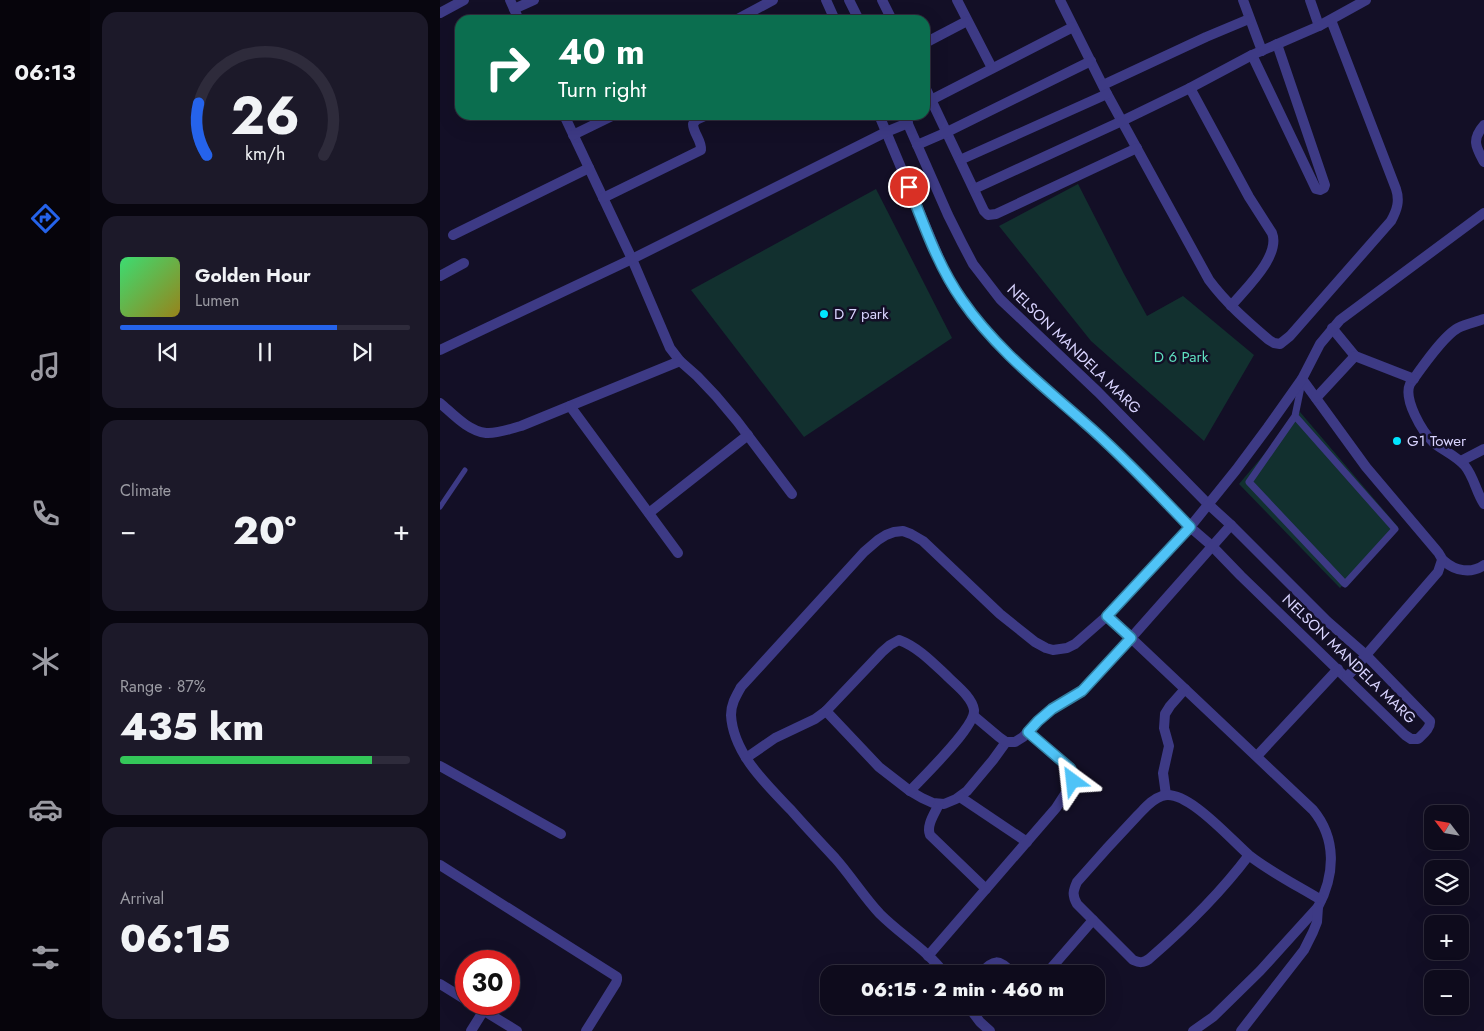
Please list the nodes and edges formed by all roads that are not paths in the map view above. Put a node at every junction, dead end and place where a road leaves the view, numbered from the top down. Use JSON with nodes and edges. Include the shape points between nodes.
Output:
{"nodes":[{"id":1,"x":464,"y":0,"type":"edge"},
{"id":2,"x":534,"y":0,"type":"edge"},
{"id":3,"x":773,"y":0,"type":"edge"},
{"id":4,"x":826,"y":0,"type":"edge"},
{"id":5,"x":849,"y":0,"type":"edge"},
{"id":6,"x":883,"y":0,"type":"edge"},
{"id":7,"x":957,"y":0,"type":"edge"},
{"id":8,"x":1060,"y":0,"type":"edge"},
{"id":9,"x":1243,"y":0,"type":"edge"},
{"id":10,"x":1310,"y":0,"type":"edge"},
{"id":11,"x":1366,"y":0,"type":"edge"},
{"id":12,"x":512,"y":5,"type":"edge"},
{"id":13,"x":440,"y":13,"type":"edge"},
{"id":14,"x":745,"y":15,"type":"edge"},
{"id":15,"x":833,"y":15,"type":"edge"},
{"id":16,"x":856,"y":15,"type":"edge"},
{"id":17,"x":890,"y":15,"type":"edge"},
{"id":18,"x":1249,"y":18,"type":"junction"},
{"id":19,"x":1330,"y":20,"type":"junction"},
{"id":20,"x":968,"y":21,"type":"junction"},
{"id":21,"x":1073,"y":26,"type":"junction"},
{"id":22,"x":1319,"y":26,"type":"junction"},
{"id":23,"x":930,"y":40,"type":"edge"},
{"id":24,"x":1277,"y":44,"type":"junction"},
{"id":25,"x":1257,"y":53,"type":"junction"},
{"id":26,"x":1091,"y":61,"type":"junction"},
{"id":27,"x":992,"y":68,"type":"junction"},
{"id":28,"x":1190,"y":88,"type":"junction"},
{"id":29,"x":1105,"y":89,"type":"junction"},
{"id":30,"x":931,"y":100,"type":"joint"},
{"id":31,"x":566,"y":120,"type":"edge"},
{"id":32,"x":604,"y":120,"type":"edge"},
{"id":33,"x":696,"y":120,"type":"edge"},
{"id":34,"x":880,"y":120,"type":"edge"},
{"id":35,"x":904,"y":120,"type":"edge"},
{"id":36,"x":906,"y":120,"type":"edge"},
{"id":37,"x":1122,"y":121,"type":"junction"},
{"id":38,"x":1484,"y":125,"type":"edge"},
{"id":39,"x":886,"y":132,"type":"junction"},
{"id":40,"x":947,"y":132,"type":"junction"},
{"id":41,"x":573,"y":135,"type":"junction"},
{"id":42,"x":917,"y":145,"type":"junction"},
{"id":43,"x":1137,"y":148,"type":"junction"},
{"id":44,"x":960,"y":160,"type":"junction"},
{"id":45,"x":1484,"y":162,"type":"edge"},
{"id":46,"x":589,"y":168,"type":"junction"},
{"id":47,"x":974,"y":189,"type":"junction"},
{"id":48,"x":603,"y":198,"type":"junction"},
{"id":49,"x":1484,"y":213,"type":"edge"},
{"id":50,"x":453,"y":235,"type":"dead end"},
{"id":51,"x":632,"y":259,"type":"junction"},
{"id":52,"x":464,"y":263,"type":"dead end"},
{"id":53,"x":440,"y":276,"type":"edge"},
{"id":54,"x":1231,"y":306,"type":"junction"},
{"id":55,"x":1484,"y":319,"type":"edge"},
{"id":56,"x":1332,"y":328,"type":"junction"},
{"id":57,"x":440,"y":350,"type":"edge"},
{"id":58,"x":1355,"y":356,"type":"junction"},
{"id":59,"x":680,"y":361,"type":"junction"},
{"id":60,"x":1302,"y":379,"type":"junction"},
{"id":61,"x":1414,"y":379,"type":"junction"},
{"id":62,"x":1316,"y":398,"type":"junction"},
{"id":63,"x":440,"y":403,"type":"edge"},
{"id":64,"x":570,"y":406,"type":"junction"},
{"id":65,"x":1296,"y":416,"type":"junction"},
{"id":66,"x":748,"y":435,"type":"junction"},
{"id":67,"x":1484,"y":449,"type":"edge"},
{"id":68,"x":1461,"y":461,"type":"junction"},
{"id":69,"x":465,"y":470,"type":"dead end"},
{"id":70,"x":792,"y":494,"type":"dead end"},
{"id":71,"x":1208,"y":504,"type":"junction"},
{"id":72,"x":1484,"y":504,"type":"edge"},
{"id":73,"x":440,"y":507,"type":"edge"},
{"id":74,"x":649,"y":513,"type":"junction"},
{"id":75,"x":1231,"y":525,"type":"junction"},
{"id":76,"x":1190,"y":527,"type":"junction"},
{"id":77,"x":1212,"y":546,"type":"junction"},
{"id":78,"x":678,"y":552,"type":"dead end"},
{"id":79,"x":1442,"y":560,"type":"junction"},
{"id":80,"x":1484,"y":565,"type":"edge"},
{"id":81,"x":1107,"y":616,"type":"junction"},
{"id":82,"x":1131,"y":638,"type":"junction"},
{"id":83,"x":1366,"y":655,"type":"junction"},
{"id":84,"x":1338,"y":669,"type":"junction"},
{"id":85,"x":1346,"y":677,"type":"junction"},
{"id":86,"x":1185,"y":689,"type":"junction"},
{"id":87,"x":826,"y":711,"type":"junction"},
{"id":88,"x":974,"y":716,"type":"junction"},
{"id":89,"x":1028,"y":732,"type":"junction"},
{"id":90,"x":1006,"y":742,"type":"junction"},
{"id":91,"x":1257,"y":756,"type":"junction"},
{"id":92,"x":746,"y":758,"type":"junction"},
{"id":93,"x":440,"y":766,"type":"edge"},
{"id":94,"x":910,"y":791,"type":"junction"},
{"id":95,"x":1166,"y":795,"type":"junction"},
{"id":96,"x":960,"y":797,"type":"junction"},
{"id":97,"x":939,"y":804,"type":"junction"},
{"id":98,"x":561,"y":834,"type":"dead end"},
{"id":99,"x":1027,"y":842,"type":"junction"},
{"id":100,"x":1249,"y":856,"type":"junction"},
{"id":101,"x":440,"y":865,"type":"edge"},
{"id":102,"x":986,"y":889,"type":"junction"},
{"id":103,"x":1319,"y":904,"type":"junction"},
{"id":104,"x":1093,"y":920,"type":"junction"},
{"id":105,"x":928,"y":956,"type":"junction"},
{"id":106,"x":936,"y":965,"type":"edge"},
{"id":107,"x":989,"y":965,"type":"edge"},
{"id":108,"x":1005,"y":965,"type":"edge"},
{"id":109,"x":1054,"y":965,"type":"edge"},
{"id":110,"x":440,"y":984,"type":"edge"},
{"id":111,"x":455,"y":993,"type":"edge"},
{"id":112,"x":481,"y":1015,"type":"edge"},
{"id":113,"x":492,"y":1015,"type":"edge"},
{"id":114,"x":975,"y":1015,"type":"edge"},
{"id":115,"x":471,"y":1031,"type":"edge"},
{"id":116,"x":517,"y":1031,"type":"edge"},
{"id":117,"x":586,"y":1031,"type":"edge"},
{"id":118,"x":990,"y":1031,"type":"edge"},
{"id":119,"x":1193,"y":1031,"type":"edge"},
{"id":120,"x":1240,"y":1031,"type":"edge"}],
"edges":[{"from":1,"to":13,"type":"street"},
{"from":2,"to":12,"type":"street"},
{"from":3,"to":14,"type":"street"},
{"from":4,"to":15,"type":"street"},
{"from":5,"to":16,"type":"street"},
{"from":6,"to":17,"type":"street"},
{"from":7,"to":20,"type":"street"},
{"from":8,"to":21,"type":"street"},
{"from":9,"to":18,"type":"street"},
{"from":10,"to":22,"type":"street"},
{"from":11,"to":19,"type":"street"},
{"from":18,"to":25,"type":"street"},
{"from":18,"to":29,"type":"street"},
{"from":19,"to":22,"type":"street"},
{"from":19,"to":54,"type":"street","via":[[1396,189],[1398,206],[1395,214],[1286,341],[1280,344],[1269,340]]},
{"from":20,"to":23,"type":"street"},
{"from":20,"to":27,"type":"street"},
{"from":21,"to":26,"type":"street"},
{"from":21,"to":27,"type":"street"},
{"from":22,"to":24,"type":"street"},
{"from":24,"to":25,"type":"street"},
{"from":24,"to":25,"type":"street","via":[[1325,185],[1320,190],[1316,189]]},
{"from":25,"to":28,"type":"street"},
{"from":26,"to":29,"type":"street"},
{"from":26,"to":40,"type":"street"},
{"from":27,"to":30,"type":"street"},
{"from":28,"to":37,"type":"street"},
{"from":28,"to":54,"type":"street","via":[[1274,238],[1265,265]]},
{"from":29,"to":37,"type":"street"},
{"from":29,"to":44,"type":"street"},
{"from":30,"to":40,"type":"street"},
{"from":31,"to":41,"type":"street"},
{"from":32,"to":41,"type":"street"},
{"from":33,"to":48,"type":"street","via":[[693,128],[702,150]]},
{"from":34,"to":39,"type":"street","name":"NELSON MANDELA MARG"},
{"from":35,"to":39,"type":"street"},
{"from":36,"to":42,"type":"street","name":"NELSON MANDELA MARG"},
{"from":37,"to":43,"type":"street"},
{"from":37,"to":47,"type":"street"},
{"from":38,"to":45,"type":"street","via":[[1475,139]]},
{"from":39,"to":51,"type":"street"},
{"from":39,"to":76,"type":"street","name":"NELSON MANDELA MARG","via":[[941,263],[973,315],[1005,351],[1135,470]]},
{"from":40,"to":42,"type":"street"},
{"from":40,"to":44,"type":"street"},
{"from":41,"to":46,"type":"street"},
{"from":42,"to":71,"type":"street","name":"NELSON MANDELA MARG","via":[[962,243],[990,288]]},
{"from":43,"to":47,"type":"street","via":[[992,216],[984,211]]},
{"from":43,"to":54,"type":"street","via":[[1209,280]]},
{"from":44,"to":47,"type":"street"},
{"from":46,"to":48,"type":"street"},
{"from":46,"to":50,"type":"street"},
{"from":48,"to":51,"type":"street"},
{"from":49,"to":56,"type":"street"},
{"from":51,"to":57,"type":"street"},
{"from":51,"to":59,"type":"street","via":[[664,338]]},
{"from":52,"to":53,"type":"street"},
{"from":55,"to":61,"type":"street","via":[[1454,331]]},
{"from":56,"to":58,"type":"street"},
{"from":56,"to":60,"type":"street"},
{"from":58,"to":61,"type":"street"},
{"from":58,"to":62,"type":"street"},
{"from":59,"to":64,"type":"street"},
{"from":59,"to":66,"type":"street","via":[[716,396]]},
{"from":60,"to":62,"type":"street"},
{"from":60,"to":65,"type":"street"},
{"from":60,"to":71,"type":"street","via":[[1242,463]]},
{"from":61,"to":68,"type":"street","via":[[1407,390],[1418,421],[1431,440]]},
{"from":62,"to":79,"type":"street","via":[[1366,467]]},
{"from":63,"to":64,"type":"street","via":[[466,424],[485,433],[521,426]]},
{"from":64,"to":74,"type":"street"},
{"from":65,"to":65,"type":"street","via":[[1249,482],[1345,584],[1394,529]]},
{"from":66,"to":70,"type":"street"},
{"from":66,"to":74,"type":"street"},
{"from":67,"to":68,"type":"street"},
{"from":68,"to":72,"type":"street"},
{"from":69,"to":73,"type":"lane"},
{"from":71,"to":75,"type":"street","name":"NELSON MANDELA MARG"},
{"from":71,"to":76,"type":"street"},
{"from":74,"to":78,"type":"street"},
{"from":75,"to":77,"type":"street"},
{"from":75,"to":83,"type":"street","name":"NELSON MANDELA MARG","via":[[1327,621]]},
{"from":76,"to":77,"type":"street","name":"NELSON MANDELA MARG"},
{"from":76,"to":81,"type":"street"},
{"from":77,"to":82,"type":"street"},
{"from":77,"to":84,"type":"street","name":"NELSON MANDELA MARG"},
{"from":79,"to":80,"type":"street","via":[[1465,571]]},
{"from":79,"to":83,"type":"street","via":[[1438,572]]},
{"from":81,"to":82,"type":"street"},
{"from":81,"to":92,"type":"street","via":[[1075,644],[1060,650],[1046,648],[1000,614],[923,541],[903,531],[886,535],[864,552],[741,687],[732,705],[731,716],[739,746]]},
{"from":82,"to":86,"type":"street"},
{"from":82,"to":89,"type":"street","via":[[1082,691],[1052,709]]},
{"from":83,"to":85,"type":"street"},
{"from":83,"to":85,"type":"street","name":"NELSON MANDELA MARG","via":[[1430,721],[1429,728],[1418,739],[1405,735]]},
{"from":84,"to":85,"type":"street","name":"NELSON MANDELA MARG"},
{"from":84,"to":91,"type":"street"},
{"from":86,"to":91,"type":"street"},
{"from":86,"to":95,"type":"street","via":[[1166,714],[1164,728],[1169,746],[1163,773]]},
{"from":87,"to":88,"type":"street","via":[[890,644],[898,640],[916,648],[951,680],[974,708]]},
{"from":87,"to":92,"type":"street","via":[[774,738]]},
{"from":87,"to":94,"type":"street","via":[[879,767]]},
{"from":88,"to":90,"type":"street"},
{"from":88,"to":94,"type":"street"},
{"from":89,"to":90,"type":"street","via":[[1015,742]]},
{"from":89,"to":99,"type":"street","via":[[1074,775],[1056,808]]},
{"from":90,"to":96,"type":"street"},
{"from":91,"to":103,"type":"street","via":[[1313,810],[1326,828],[1331,865]]},
{"from":92,"to":105,"type":"street","via":[[837,860],[880,914]]},
{"from":93,"to":98,"type":"street"},
{"from":94,"to":97,"type":"street"},
{"from":95,"to":100,"type":"street","via":[[1175,796],[1213,820]]},
{"from":95,"to":104,"type":"street","via":[[1153,801],[1123,830],[1077,882],[1073,897]]},
{"from":96,"to":97,"type":"street"},
{"from":96,"to":99,"type":"street"},
{"from":97,"to":102,"type":"street","via":[[929,826],[930,835]]},
{"from":99,"to":102,"type":"street"},
{"from":100,"to":103,"type":"street"},
{"from":100,"to":104,"type":"street","via":[[1201,913],[1144,962],[1133,960]]},
{"from":101,"to":117,"type":"street","via":[[616,977],[616,983]]},
{"from":102,"to":105,"type":"street"},
{"from":103,"to":119,"type":"street","via":[[1260,971],[1213,1017]]},
{"from":103,"to":120,"type":"street","via":[[1317,922],[1304,950]]},
{"from":104,"to":109,"type":"street"},
{"from":105,"to":106,"type":"street"},
{"from":107,"to":108,"type":"street","via":[[994,962]]},
{"from":110,"to":111,"type":"street"},
{"from":112,"to":115,"type":"street"},
{"from":113,"to":116,"type":"street"},
{"from":114,"to":118,"type":"street"}]}
